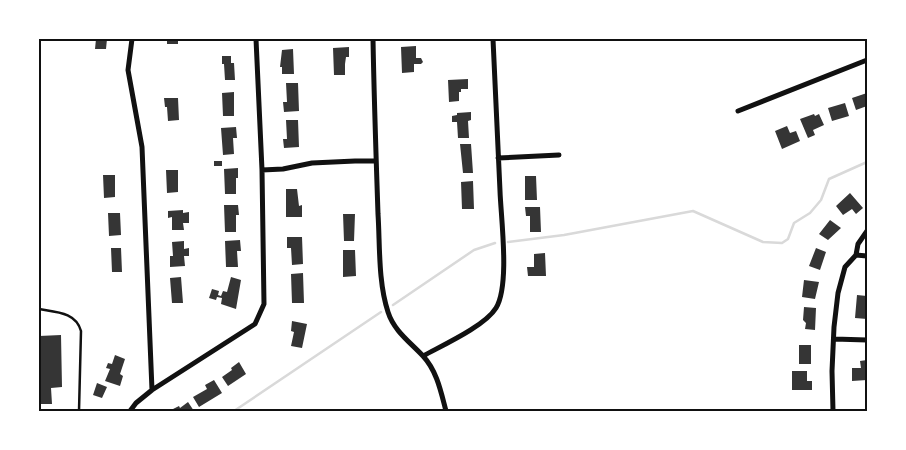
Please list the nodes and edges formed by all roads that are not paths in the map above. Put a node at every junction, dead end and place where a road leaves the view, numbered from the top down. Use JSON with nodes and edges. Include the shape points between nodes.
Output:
{"nodes":[{"id":1,"x":132,"y":39,"type":"edge"},
{"id":2,"x":256,"y":39,"type":"edge"},
{"id":3,"x":372,"y":39,"type":"edge"},
{"id":4,"x":493,"y":39,"type":"edge"},
{"id":5,"x":867,"y":60,"type":"edge"},
{"id":6,"x":738,"y":111,"type":"dead end"},
{"id":7,"x":559,"y":155,"type":"dead end"},
{"id":8,"x":498,"y":158,"type":"junction"},
{"id":9,"x":376,"y":161,"type":"junction"},
{"id":10,"x":262,"y":170,"type":"junction"},
{"id":11,"x":867,"y":231,"type":"edge"},
{"id":12,"x":856,"y":255,"type":"junction"},
{"id":13,"x":867,"y":256,"type":"edge"},
{"id":14,"x":39,"y":309,"type":"edge"},
{"id":15,"x":834,"y":339,"type":"junction"},
{"id":16,"x":867,"y":340,"type":"edge"},
{"id":17,"x":423,"y":356,"type":"junction"},
{"id":18,"x":152,"y":390,"type":"junction"},
{"id":19,"x":79,"y":411,"type":"edge"},
{"id":20,"x":130,"y":411,"type":"edge"},
{"id":21,"x":446,"y":411,"type":"edge"},
{"id":22,"x":833,"y":411,"type":"edge"}],
"edges":[{"from":1,"to":18,"type":"street","via":[[128,70],[142,147]]},
{"from":2,"to":10,"type":"street"},
{"from":3,"to":9,"type":"street"},
{"from":4,"to":8,"type":"street"},
{"from":5,"to":6,"type":"street"},
{"from":7,"to":8,"type":"street"},
{"from":8,"to":17,"type":"street","via":[[501,296],[496,308],[480,324]]},
{"from":9,"to":10,"type":"street","via":[[312,163]]},
{"from":9,"to":17,"type":"street","via":[[380,260],[388,314],[396,328]]},
{"from":10,"to":18,"type":"street","via":[[264,304],[256,324]]},
{"from":11,"to":12,"type":"street","via":[[858,244]]},
{"from":12,"to":13,"type":"street"},
{"from":12,"to":15,"type":"street","via":[[845,267]]},
{"from":14,"to":19,"type":"lane","via":[[66,315],[79,324]]},
{"from":15,"to":16,"type":"street"},
{"from":15,"to":22,"type":"street"},
{"from":17,"to":21,"type":"street","via":[[440,384]]},
{"from":18,"to":20,"type":"street"}]}
